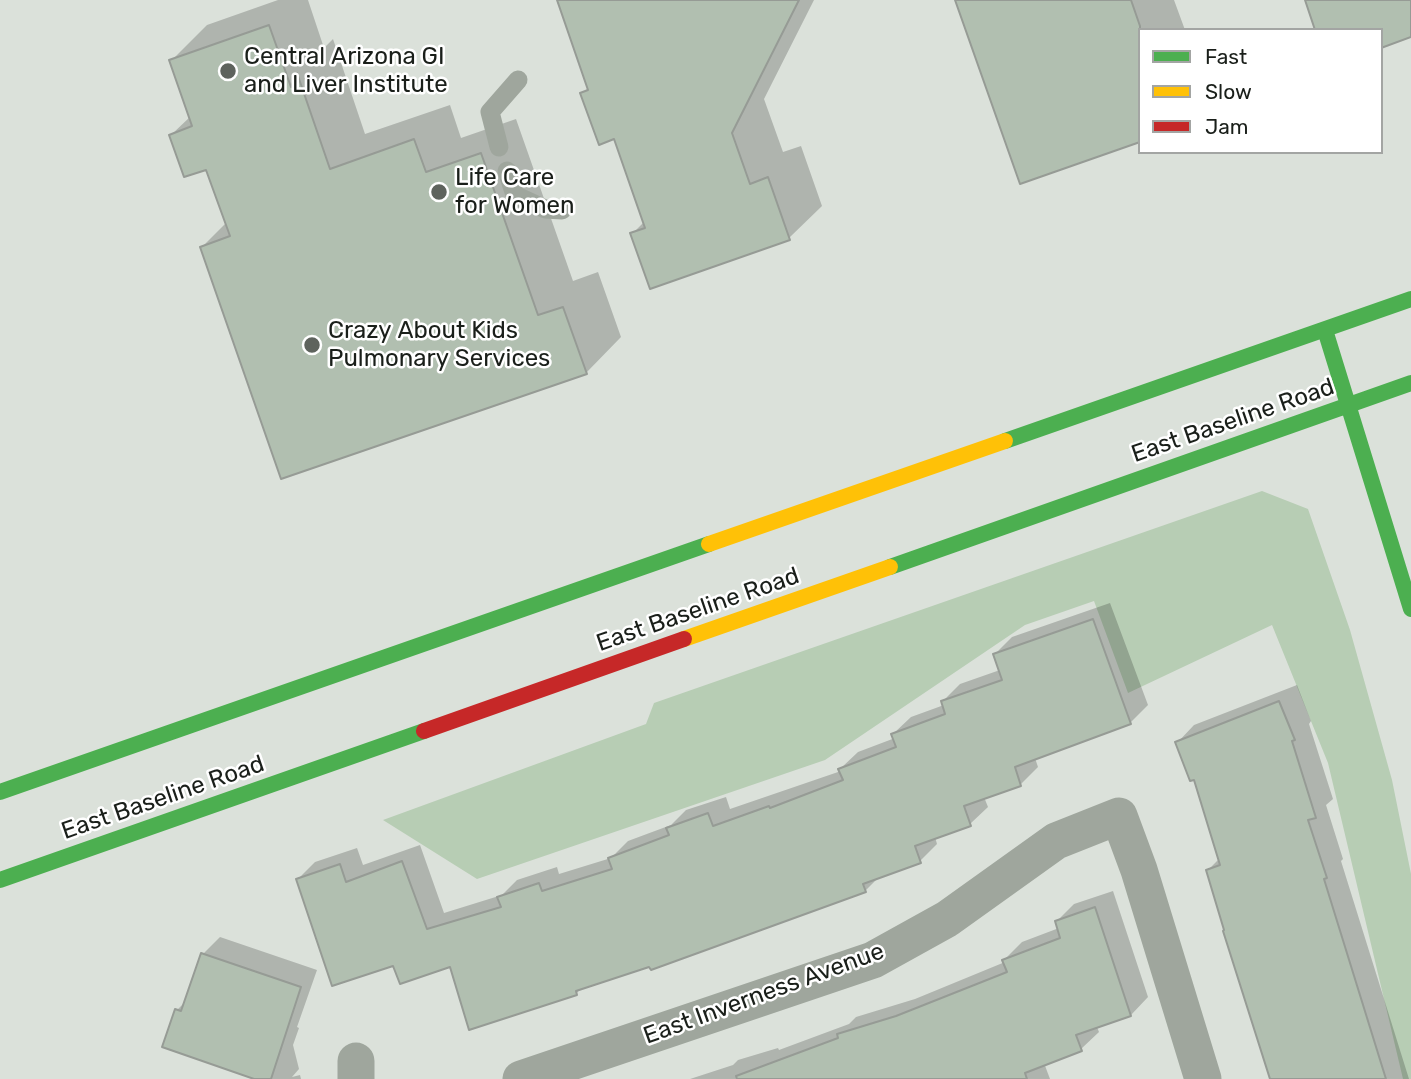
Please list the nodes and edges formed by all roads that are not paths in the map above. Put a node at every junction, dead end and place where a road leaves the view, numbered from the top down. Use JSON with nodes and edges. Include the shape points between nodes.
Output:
{"nodes":[{"id":1,"x":518,"y":80,"type":"dead end"},
{"id":2,"x":499,"y":147,"type":"dead end"},
{"id":3,"x":507,"y":171,"type":"dead end"},
{"id":4,"x":562,"y":210,"type":"dead end"},
{"id":5,"x":1411,"y":299,"type":"edge"},
{"id":6,"x":1325,"y":330,"type":"junction"},
{"id":7,"x":1411,"y":383,"type":"edge"},
{"id":8,"x":1348,"y":405,"type":"junction"},
{"id":9,"x":1411,"y":609,"type":"edge"},
{"id":10,"x":0,"y":792,"type":"edge"},
{"id":11,"x":0,"y":880,"type":"edge"},
{"id":12,"x":521,"y":1079,"type":"edge"},
{"id":13,"x":1203,"y":1079,"type":"edge"}],
"edges":[{"from":1,"to":2,"type":"lane","via":[[490,112]]},
{"from":3,"to":4,"type":"lane","via":[[515,195],[545,209]]},
{"from":5,"to":6,"type":"main road"},
{"from":6,"to":8,"type":"main road"},
{"from":6,"to":10,"type":"main road"},
{"from":7,"to":8,"type":"main road","name":"East Baseline Road"},
{"from":8,"to":9,"type":"main road"},
{"from":8,"to":11,"type":"main road","name":"East Baseline Road"},
{"from":12,"to":13,"type":"street","name":"East Inverness Avenue","via":[[873,960],[947,919],[1056,841],[1119,816]]}]}
